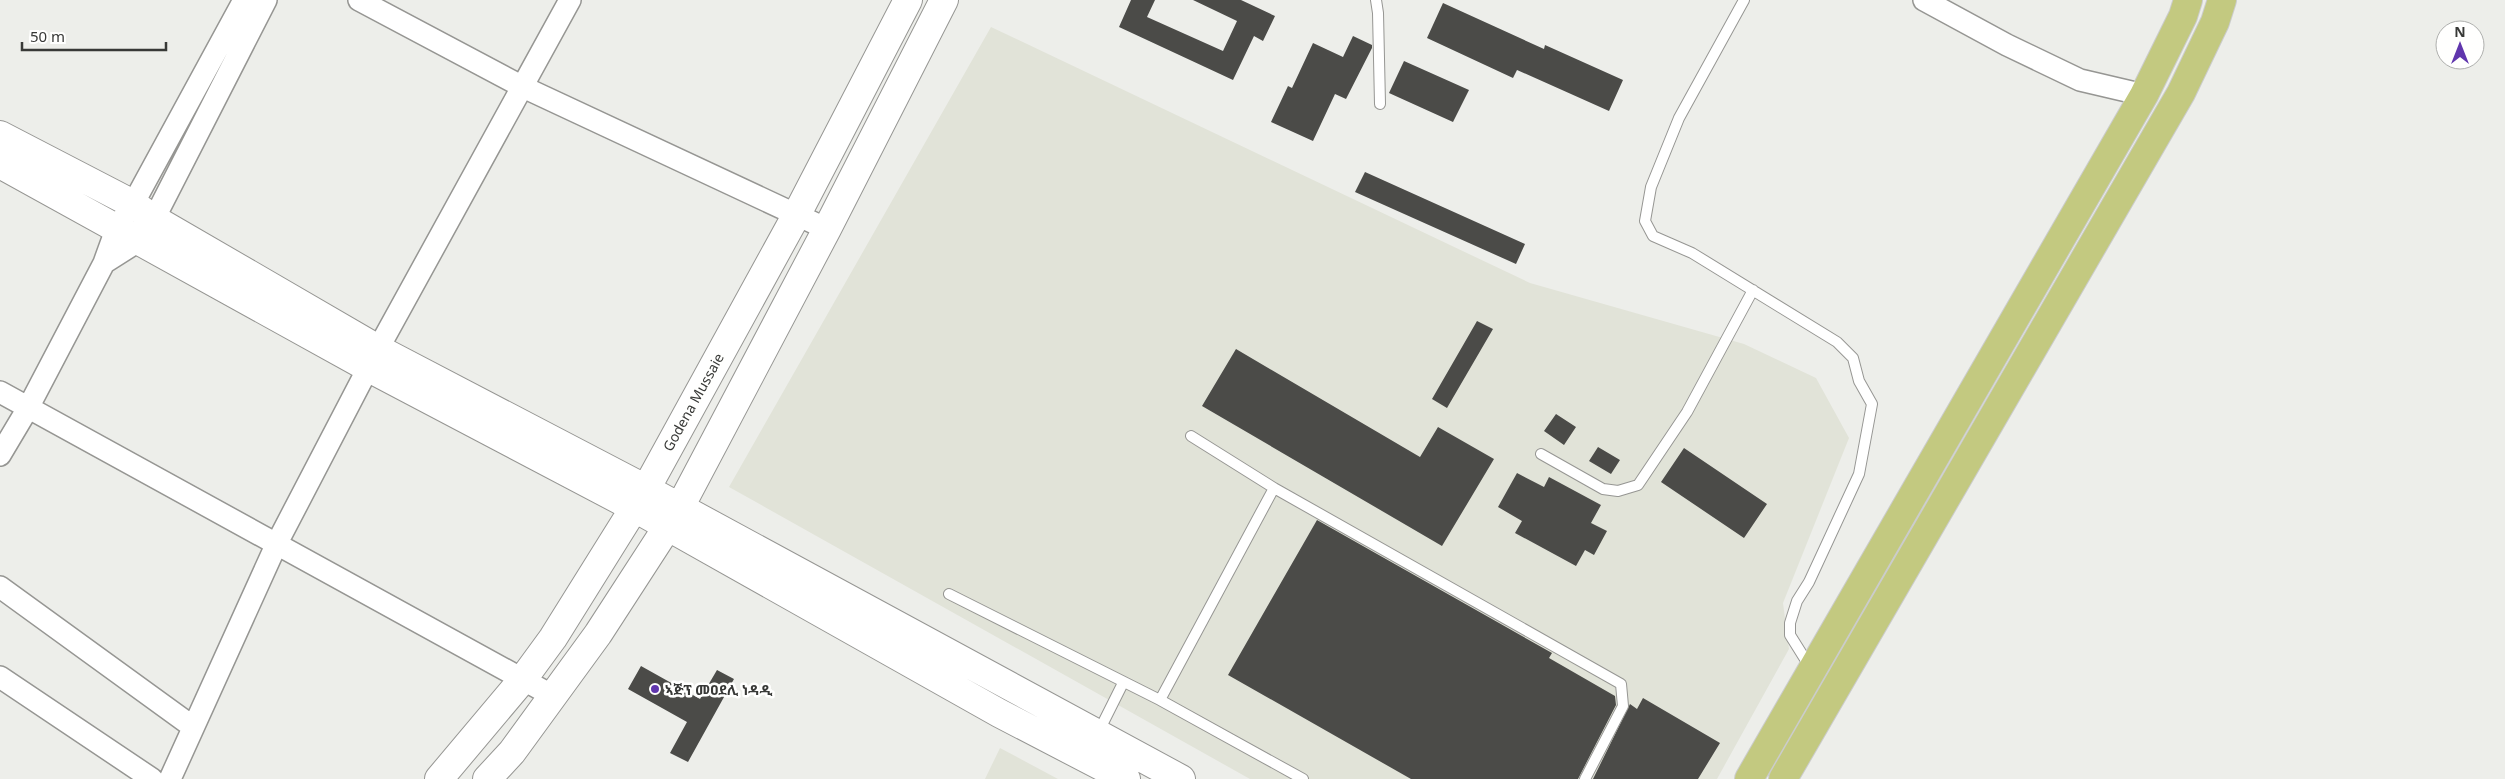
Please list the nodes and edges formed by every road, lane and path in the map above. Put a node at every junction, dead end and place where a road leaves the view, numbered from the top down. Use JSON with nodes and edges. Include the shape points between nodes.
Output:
{"nodes":[{"id":1,"x":244,"y":0,"type":"edge"},
{"id":2,"x":266,"y":0,"type":"edge"},
{"id":3,"x":359,"y":0,"type":"edge"},
{"id":4,"x":570,"y":0,"type":"edge"},
{"id":5,"x":908,"y":0,"type":"edge"},
{"id":6,"x":944,"y":0,"type":"edge"},
{"id":7,"x":1376,"y":0,"type":"edge"},
{"id":8,"x":1744,"y":0,"type":"edge"},
{"id":9,"x":1924,"y":0,"type":"edge"},
{"id":10,"x":2188,"y":0,"type":"edge"},
{"id":11,"x":2222,"y":0,"type":"edge"},
{"id":12,"x":205,"y":70,"type":"junction"},
{"id":13,"x":224,"y":82,"type":"junction"},
{"id":14,"x":523,"y":87,"type":"junction"},
{"id":15,"x":2144,"y":95,"type":"junction"},
{"id":16,"x":1380,"y":104,"type":"dead end"},
{"id":17,"x":0,"y":135,"type":"edge"},
{"id":18,"x":0,"y":164,"type":"edge"},
{"id":19,"x":797,"y":214,"type":"junction"},
{"id":20,"x":136,"y":223,"type":"junction"},
{"id":21,"x":827,"y":229,"type":"junction"},
{"id":22,"x":1753,"y":290,"type":"junction"},
{"id":23,"x":2005,"y":334,"type":"junction"},
{"id":24,"x":2032,"y":353,"type":"junction"},
{"id":25,"x":374,"y":358,"type":"junction"},
{"id":26,"x":0,"y":392,"type":"edge"},
{"id":27,"x":28,"y":408,"type":"junction"},
{"id":28,"x":1191,"y":436,"type":"dead end"},
{"id":29,"x":1541,"y":454,"type":"dead end"},
{"id":30,"x":0,"y":455,"type":"edge"},
{"id":31,"x":1274,"y":488,"type":"junction"},
{"id":32,"x":639,"y":498,"type":"junction"},
{"id":33,"x":673,"y":518,"type":"junction"},
{"id":34,"x":277,"y":543,"type":"junction"},
{"id":35,"x":0,"y":588,"type":"edge"},
{"id":36,"x":949,"y":594,"type":"dead end"},
{"id":37,"x":1812,"y":670,"type":"junction"},
{"id":38,"x":0,"y":677,"type":"edge"},
{"id":39,"x":523,"y":679,"type":"junction"},
{"id":40,"x":1124,"y":683,"type":"junction"},
{"id":41,"x":553,"y":696,"type":"junction"},
{"id":42,"x":1160,"y":700,"type":"junction"},
{"id":43,"x":193,"y":727,"type":"junction"},
{"id":44,"x":1104,"y":757,"type":"edge"},
{"id":45,"x":1753,"y":771,"type":"edge"},
{"id":46,"x":152,"y":779,"type":"edge"},
{"id":47,"x":170,"y":779,"type":"edge"},
{"id":48,"x":439,"y":779,"type":"edge"},
{"id":49,"x":487,"y":779,"type":"edge"},
{"id":50,"x":1181,"y":779,"type":"edge"},
{"id":51,"x":1303,"y":779,"type":"edge"},
{"id":52,"x":1585,"y":779,"type":"edge"},
{"id":53,"x":1782,"y":779,"type":"edge"}],
"edges":[{"from":1,"to":12,"type":"street"},
{"from":2,"to":13,"type":"street"},
{"from":3,"to":14,"type":"street"},
{"from":4,"to":14,"type":"street"},
{"from":5,"to":19,"type":"street","name":"Godena Mussaie"},
{"from":6,"to":21,"type":"street"},
{"from":7,"to":16,"type":"lane"},
{"from":8,"to":22,"type":"lane","via":[[1679,118],[1651,187],[1645,221],[1653,236],[1692,253]]},
{"from":9,"to":15,"type":"street","via":[[2080,80]]},
{"from":10,"to":15,"type":"main road"},
{"from":11,"to":24,"type":"main road","via":[[2181,93]]},
{"from":12,"to":13,"type":"street"},
{"from":12,"to":20,"type":"street"},
{"from":13,"to":20,"type":"street"},
{"from":14,"to":19,"type":"street"},
{"from":14,"to":25,"type":"street"},
{"from":15,"to":23,"type":"main road"},
{"from":17,"to":20,"type":"street"},
{"from":18,"to":20,"type":"street"},
{"from":19,"to":21,"type":"street"},
{"from":19,"to":32,"type":"street","name":"Godena Mussaie"},
{"from":20,"to":25,"type":"street"},
{"from":20,"to":27,"type":"street","via":[[104,263]]},
{"from":21,"to":33,"type":"street"},
{"from":22,"to":29,"type":"lane","via":[[1686,412],[1638,485],[1618,491],[1602,489]]},
{"from":22,"to":37,"type":"lane","via":[[1838,342],[1853,358],[1859,381],[1872,404],[1859,474],[1790,623],[1790,635]]},
{"from":23,"to":24,"type":"main road"},
{"from":23,"to":37,"type":"main road"},
{"from":24,"to":53,"type":"main road"},
{"from":25,"to":32,"type":"street"},
{"from":25,"to":34,"type":"street"},
{"from":26,"to":27,"type":"street"},
{"from":27,"to":30,"type":"street"},
{"from":27,"to":34,"type":"street"},
{"from":28,"to":31,"type":"lane"},
{"from":31,"to":42,"type":"lane"},
{"from":31,"to":52,"type":"lane","via":[[1621,684],[1623,706]]},
{"from":32,"to":33,"type":"street"},
{"from":32,"to":39,"type":"street","name":"Godena Mussaie","via":[[573,608]]},
{"from":33,"to":41,"type":"street","via":[[598,634]]},
{"from":33,"to":44,"type":"street","via":[[999,713]]},
{"from":34,"to":39,"type":"street"},
{"from":34,"to":43,"type":"street"},
{"from":35,"to":43,"type":"street"},
{"from":36,"to":40,"type":"lane"},
{"from":37,"to":45,"type":"main road"},
{"from":38,"to":46,"type":"street"},
{"from":39,"to":41,"type":"street"},
{"from":39,"to":48,"type":"street","name":"Godena Mussaie"},
{"from":40,"to":42,"type":"lane"},
{"from":40,"to":44,"type":"lane"},
{"from":41,"to":49,"type":"street","via":[[512,752]]},
{"from":42,"to":51,"type":"lane"},
{"from":43,"to":47,"type":"street"},
{"from":44,"to":50,"type":"street"},
{"from":45,"to":53,"type":"main road"}]}
